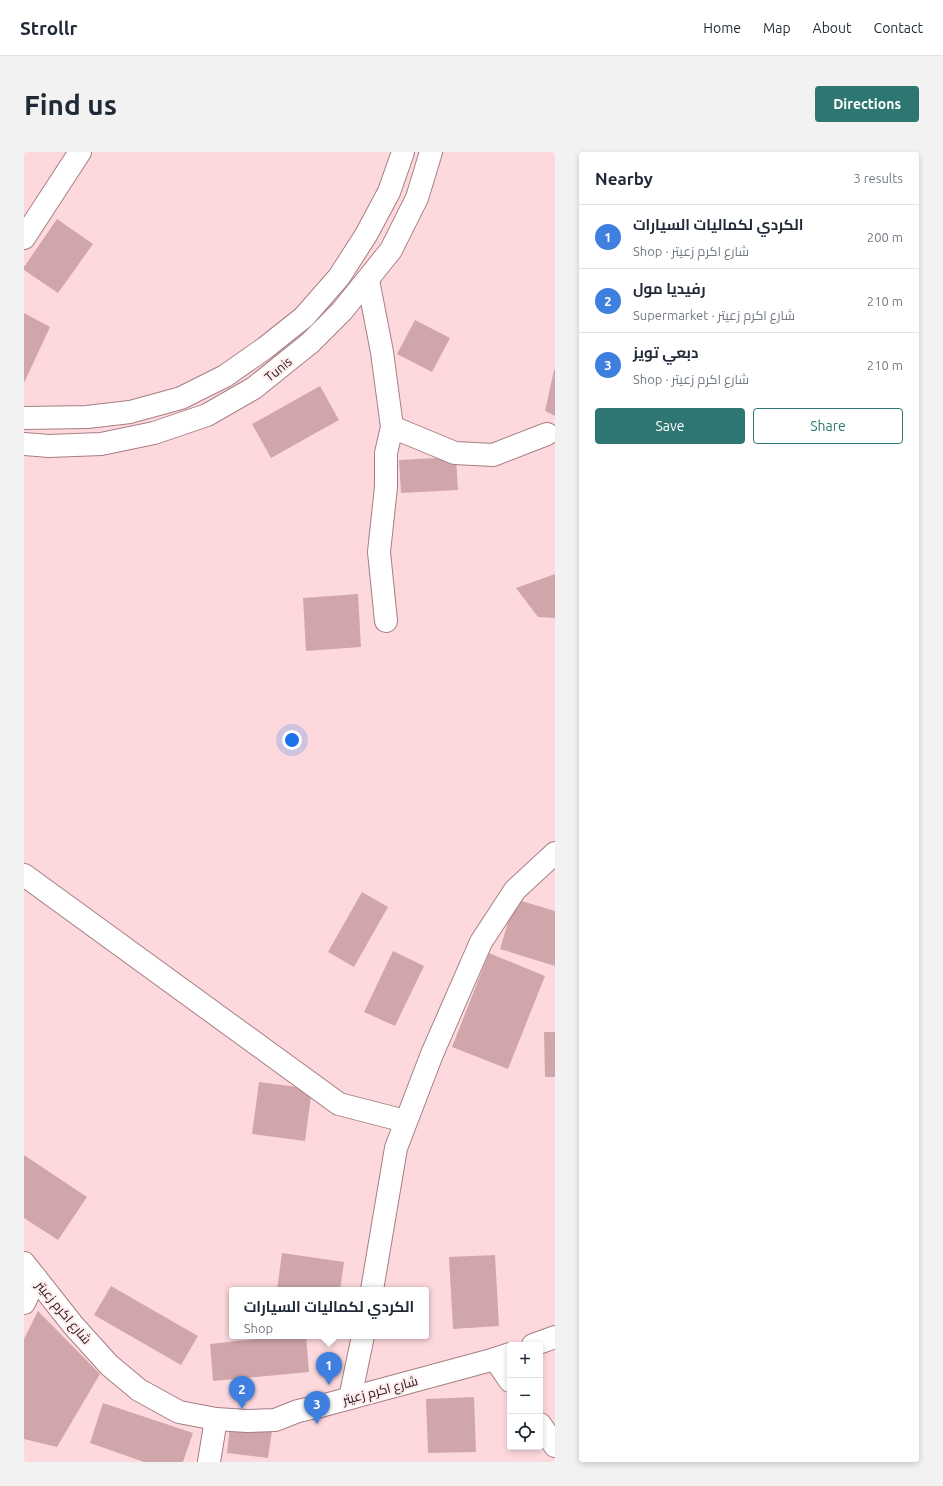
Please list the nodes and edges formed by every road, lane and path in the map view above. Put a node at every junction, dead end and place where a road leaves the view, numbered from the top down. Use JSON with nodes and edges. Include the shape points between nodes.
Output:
{"nodes":[{"id":1,"x":80,"y":152,"type":"edge"},
{"id":2,"x":403,"y":152,"type":"edge"},
{"id":3,"x":431,"y":152,"type":"edge"},
{"id":4,"x":24,"y":238,"type":"edge"},
{"id":5,"x":368,"y":280,"type":"junction"},
{"id":6,"x":24,"y":418,"type":"edge"},
{"id":7,"x":392,"y":427,"type":"junction"},
{"id":8,"x":547,"y":434,"type":"dead end"},
{"id":9,"x":24,"y":444,"type":"edge"},
{"id":10,"x":386,"y":621,"type":"dead end"},
{"id":11,"x":555,"y":852,"type":"edge"},
{"id":12,"x":24,"y":875,"type":"edge"},
{"id":13,"x":405,"y":1121,"type":"junction"},
{"id":14,"x":30,"y":1270,"type":"edge"},
{"id":15,"x":373,"y":1287,"type":"edge"},
{"id":16,"x":24,"y":1303,"type":"edge"},
{"id":17,"x":555,"y":1337,"type":"edge"},
{"id":18,"x":362,"y":1339,"type":"edge"},
{"id":19,"x":541,"y":1342,"type":"edge"},
{"id":20,"x":502,"y":1356,"type":"edge"},
{"id":21,"x":509,"y":1378,"type":"edge"},
{"id":22,"x":350,"y":1398,"type":"junction"},
{"id":23,"x":216,"y":1419,"type":"junction"},
{"id":24,"x":543,"y":1428,"type":"edge"},
{"id":25,"x":555,"y":1446,"type":"edge"},
{"id":26,"x":209,"y":1462,"type":"edge"}],
"edges":[{"from":1,"to":4,"type":"street"},
{"from":2,"to":6,"type":"street","via":[[389,192],[339,277],[304,317],[265,348],[225,376],[181,398],[130,412],[87,417]]},
{"from":3,"to":5,"type":"street","name":"Tunis","via":[[417,198],[391,250]]},
{"from":5,"to":7,"type":"street","via":[[382,352]]},
{"from":5,"to":9,"type":"street","name":"Tunis","via":[[310,344],[254,388],[207,415],[154,433],[101,444]]},
{"from":7,"to":8,"type":"street","via":[[455,453],[494,455]]},
{"from":7,"to":10,"type":"street","via":[[386,453],[386,487],[379,552]]},
{"from":11,"to":13,"type":"street","via":[[515,890],[480,942]]},
{"from":12,"to":13,"type":"street","via":[[339,1104]]},
{"from":13,"to":15,"type":"street","via":[[396,1148]]},
{"from":14,"to":16,"type":"street"},
{"from":14,"to":23,"type":"street","name":"شارع اكرم زعيتر","via":[[109,1365],[139,1390],[179,1412]]},
{"from":17,"to":19,"type":"street"},
{"from":18,"to":22,"type":"street"},
{"from":20,"to":21,"type":"street"},
{"from":20,"to":22,"type":"street","name":"شارع اكرم زعيتر"},
{"from":22,"to":23,"type":"street","name":"شارع اكرم زعيتر","via":[[298,1411],[275,1420]]},
{"from":23,"to":26,"type":"street"},
{"from":24,"to":25,"type":"street"}]}
